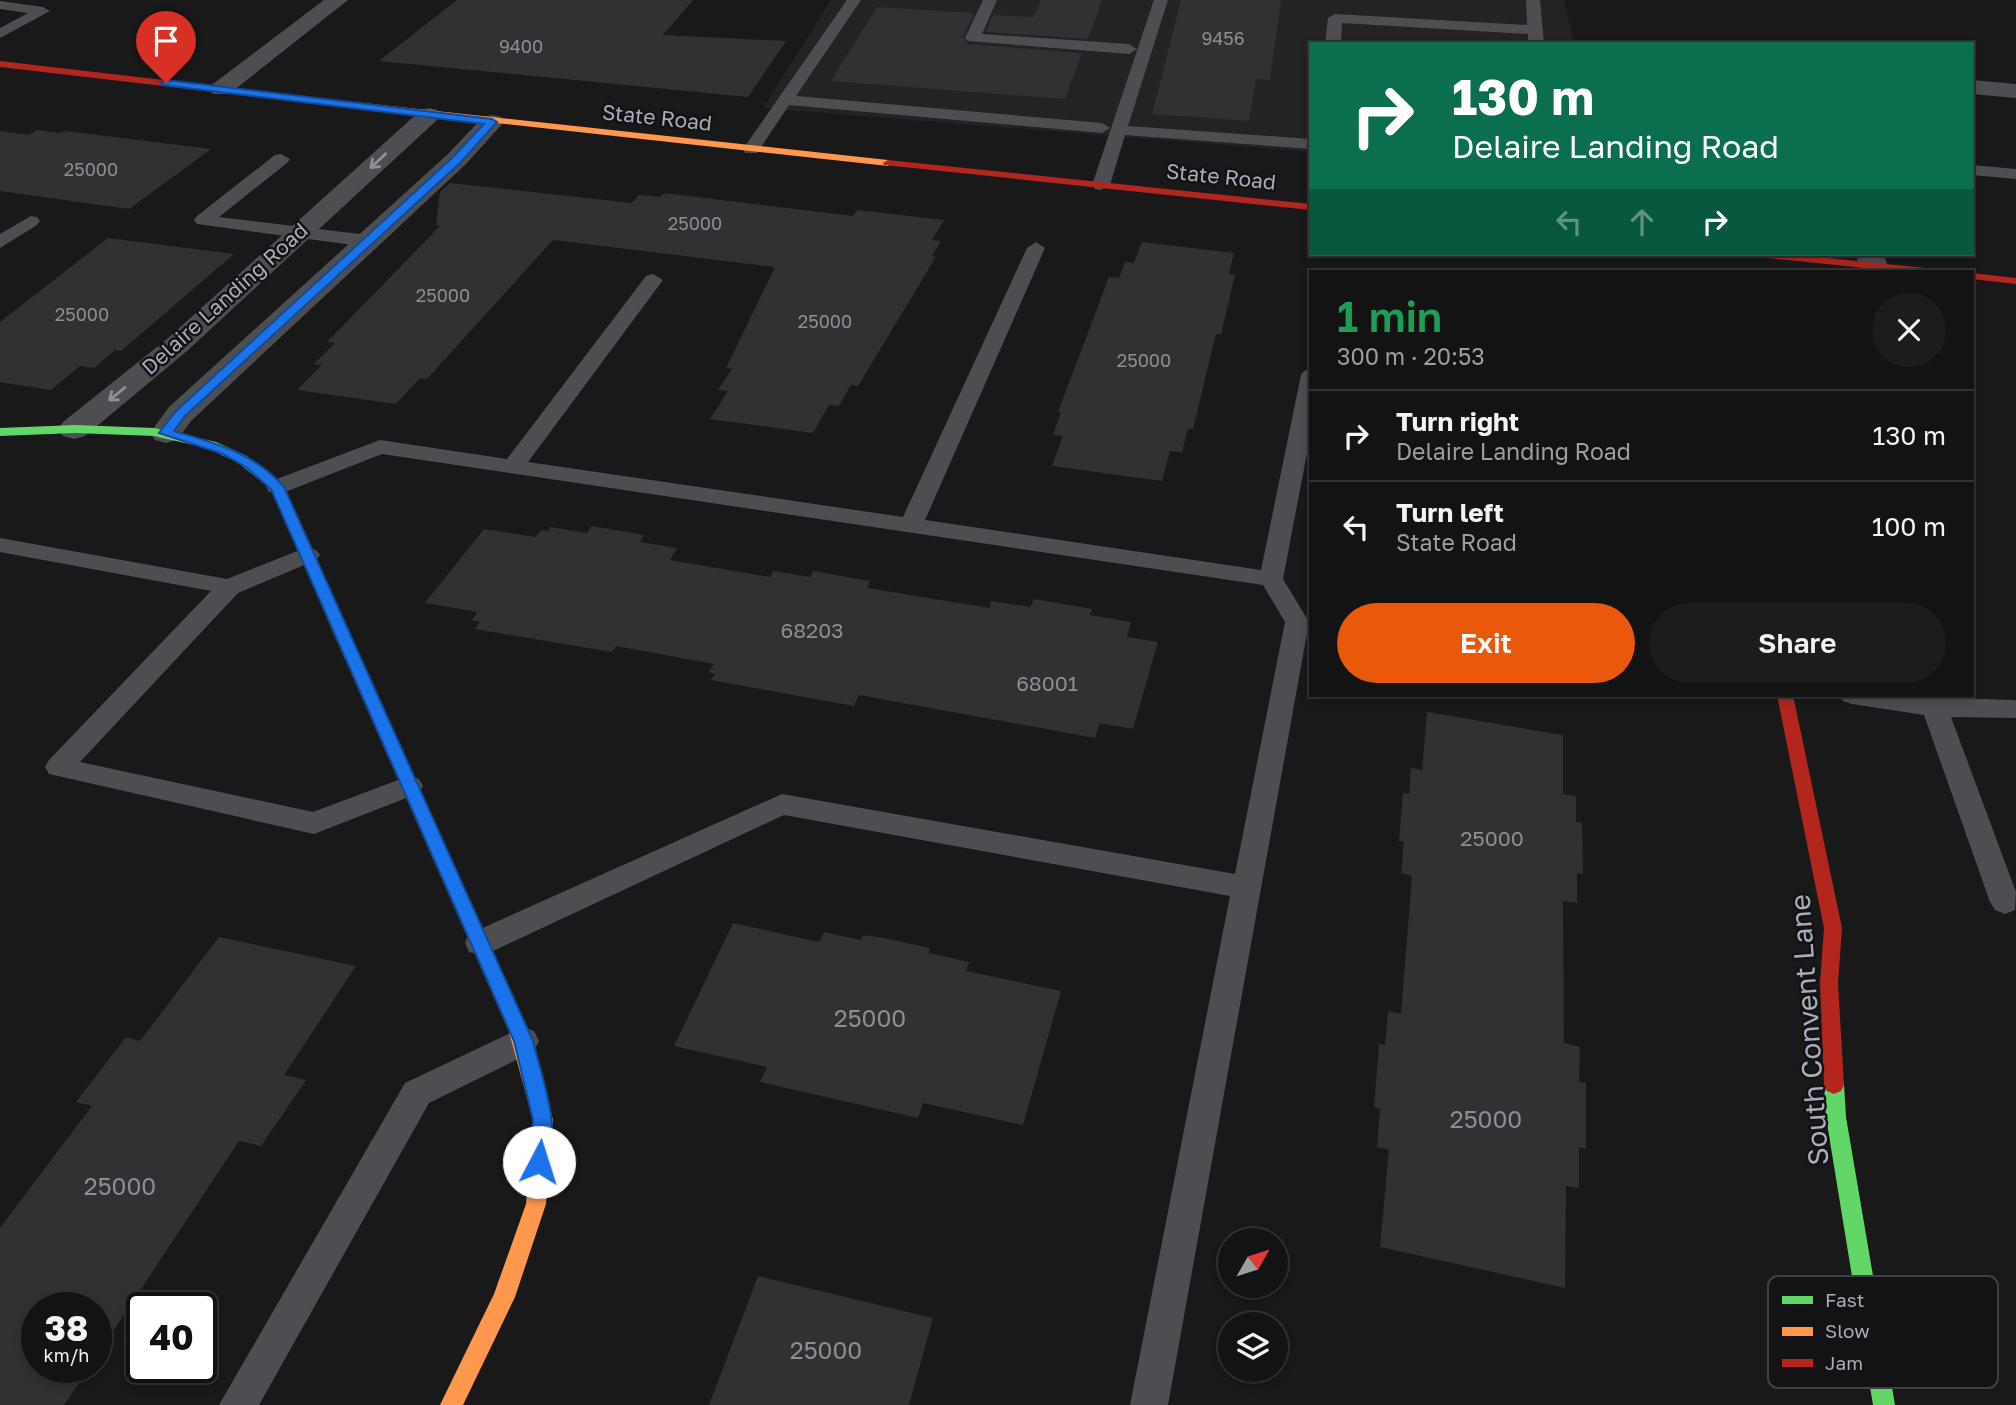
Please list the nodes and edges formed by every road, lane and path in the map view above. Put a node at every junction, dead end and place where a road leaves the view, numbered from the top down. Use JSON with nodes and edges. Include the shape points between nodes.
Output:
{"nodes":[{"id":1,"x":337,"y":0,"type":"edge"},
{"id":2,"x":854,"y":0,"type":"edge"},
{"id":3,"x":990,"y":0,"type":"edge"},
{"id":4,"x":1145,"y":0,"type":"edge"},
{"id":5,"x":1161,"y":0,"type":"edge"},
{"id":6,"x":1533,"y":0,"type":"edge"},
{"id":7,"x":0,"y":5,"type":"edge"},
{"id":8,"x":0,"y":34,"type":"edge"},
{"id":9,"x":1535,"y":37,"type":"edge"},
{"id":10,"x":1333,"y":42,"type":"edge"},
{"id":11,"x":1129,"y":49,"type":"junction"},
{"id":12,"x":0,"y":64,"type":"edge"},
{"id":13,"x":1974,"y":88,"type":"edge"},
{"id":14,"x":221,"y":89,"type":"junction"},
{"id":15,"x":2016,"y":91,"type":"edge"},
{"id":16,"x":785,"y":100,"type":"junction"},
{"id":17,"x":429,"y":115,"type":"junction"},
{"id":18,"x":492,"y":122,"type":"junction"},
{"id":19,"x":1120,"y":130,"type":"junction"},
{"id":20,"x":1309,"y":144,"type":"edge"},
{"id":21,"x":751,"y":149,"type":"junction"},
{"id":22,"x":281,"y":159,"type":"dead end"},
{"id":23,"x":1974,"y":170,"type":"edge"},
{"id":24,"x":2016,"y":174,"type":"edge"},
{"id":25,"x":1101,"y":185,"type":"junction"},
{"id":26,"x":1309,"y":207,"type":"edge"},
{"id":27,"x":31,"y":221,"type":"dead end"},
{"id":28,"x":299,"y":232,"type":"junction"},
{"id":29,"x":368,"y":241,"type":"junction"},
{"id":30,"x":0,"y":242,"type":"edge"},
{"id":31,"x":1036,"y":248,"type":"dead end"},
{"id":32,"x":1781,"y":256,"type":"edge"},
{"id":33,"x":1872,"y":264,"type":"edge"},
{"id":34,"x":1917,"y":270,"type":"edge"},
{"id":35,"x":1974,"y":276,"type":"edge"},
{"id":36,"x":653,"y":280,"type":"dead end"},
{"id":37,"x":2016,"y":281,"type":"edge"},
{"id":38,"x":1309,"y":385,"type":"edge"},
{"id":39,"x":74,"y":429,"type":"junction"},
{"id":40,"x":0,"y":432,"type":"edge"},
{"id":41,"x":166,"y":433,"type":"junction"},
{"id":42,"x":513,"y":467,"type":"junction"},
{"id":43,"x":277,"y":487,"type":"junction"},
{"id":44,"x":911,"y":526,"type":"junction"},
{"id":45,"x":0,"y":545,"type":"edge"},
{"id":46,"x":308,"y":555,"type":"junction"},
{"id":47,"x":1271,"y":579,"type":"junction"},
{"id":48,"x":229,"y":587,"type":"junction"},
{"id":49,"x":1785,"y":697,"type":"edge"},
{"id":50,"x":1879,"y":697,"type":"edge"},
{"id":51,"x":1932,"y":701,"type":"edge"},
{"id":52,"x":2016,"y":709,"type":"edge"},
{"id":53,"x":409,"y":786,"type":"junction"},
{"id":54,"x":1248,"y":888,"type":"junction"},
{"id":55,"x":2005,"y":902,"type":"dead end"},
{"id":56,"x":480,"y":943,"type":"junction"},
{"id":57,"x":523,"y":1041,"type":"junction"},
{"id":58,"x":1862,"y":1276,"type":"edge"},
{"id":59,"x":239,"y":1405,"type":"edge"},
{"id":60,"x":451,"y":1405,"type":"edge"},
{"id":61,"x":1149,"y":1405,"type":"edge"}],
"edges":[{"from":1,"to":14,"type":"street"},
{"from":2,"to":16,"type":"lane"},
{"from":3,"to":11,"type":"lane","via":[[973,38]]},
{"from":4,"to":11,"type":"lane"},
{"from":5,"to":19,"type":"lane"},
{"from":6,"to":9,"type":"lane"},
{"from":7,"to":8,"type":"lane","via":[[43,11]]},
{"from":9,"to":10,"type":"lane","via":[[1335,18]]},
{"from":11,"to":16,"type":"lane","via":[[1100,134]]},
{"from":12,"to":14,"type":"main road","name":"State Road"},
{"from":13,"to":15,"type":"street"},
{"from":14,"to":17,"type":"main road","name":"State Road"},
{"from":16,"to":21,"type":"lane"},
{"from":17,"to":18,"type":"main road","name":"State Road"},
{"from":17,"to":28,"type":"street","name":"Delaire Landing Road","one_way":true},
{"from":18,"to":21,"type":"main road","name":"State Road"},
{"from":18,"to":29,"type":"street"},
{"from":19,"to":20,"type":"lane"},
{"from":19,"to":25,"type":"lane"},
{"from":21,"to":25,"type":"main road","name":"State Road","via":[[1086,178]]},
{"from":22,"to":28,"type":"lane","via":[[203,220]]},
{"from":23,"to":24,"type":"lane"},
{"from":25,"to":26,"type":"main road","name":"State Road"},
{"from":27,"to":30,"type":"lane"},
{"from":28,"to":29,"type":"lane"},
{"from":28,"to":39,"type":"street","name":"Delaire Landing Road","one_way":true,"via":[[177,345]]},
{"from":29,"to":41,"type":"street","via":[[180,414]]},
{"from":31,"to":44,"type":"lane"},
{"from":32,"to":33,"type":"main road"},
{"from":33,"to":34,"type":"main road"},
{"from":35,"to":37,"type":"main road"},
{"from":36,"to":42,"type":"lane"},
{"from":38,"to":47,"type":"lane"},
{"from":39,"to":40,"type":"main road"},
{"from":39,"to":41,"type":"main road"},
{"from":41,"to":43,"type":"main road","via":[[228,451]]},
{"from":42,"to":43,"type":"lane","via":[[380,447]]},
{"from":42,"to":44,"type":"lane"},
{"from":43,"to":46,"type":"main road"},
{"from":44,"to":47,"type":"lane"},
{"from":45,"to":48,"type":"lane"},
{"from":46,"to":48,"type":"lane"},
{"from":46,"to":53,"type":"main road"},
{"from":47,"to":54,"type":"lane","via":[[1297,622]]},
{"from":48,"to":53,"type":"lane","via":[[60,766],[314,822]]},
{"from":49,"to":58,"type":"main road","name":"South Convent Lane","via":[[1833,928],[1829,983],[1836,1117]]},
{"from":50,"to":51,"type":"lane"},
{"from":51,"to":52,"type":"lane"},
{"from":51,"to":55,"type":"lane"},
{"from":53,"to":56,"type":"main road"},
{"from":54,"to":56,"type":"lane","via":[[782,804]]},
{"from":54,"to":61,"type":"lane"},
{"from":56,"to":57,"type":"main road"},
{"from":57,"to":59,"type":"lane","via":[[418,1094]]},
{"from":57,"to":60,"type":"main road","via":[[543,1120],[536,1204],[504,1297]]}]}
